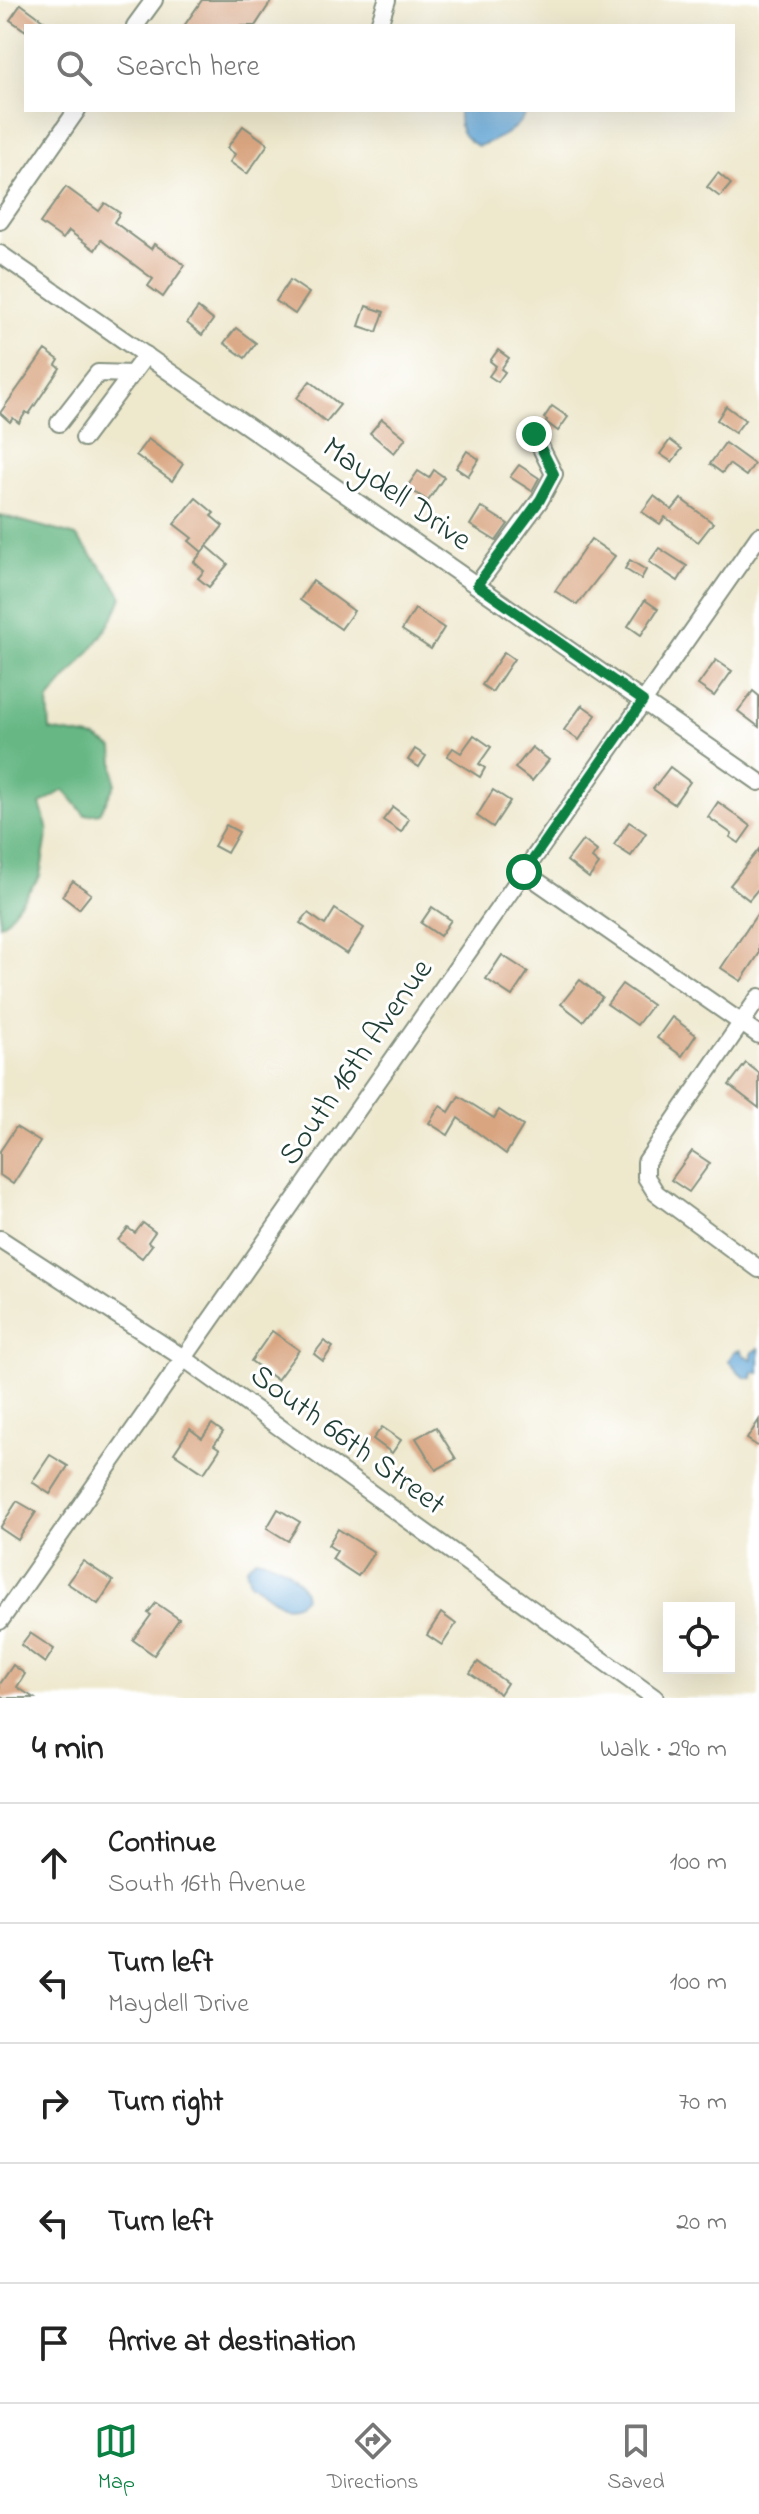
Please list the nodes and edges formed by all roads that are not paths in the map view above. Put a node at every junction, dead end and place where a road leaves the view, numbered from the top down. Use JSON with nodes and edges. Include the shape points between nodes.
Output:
{"nodes":[{"id":1,"x":154,"y":0,"type":"edge"},
{"id":2,"x":387,"y":0,"type":"edge"},
{"id":3,"x":136,"y":24,"type":"edge"},
{"id":4,"x":379,"y":24,"type":"edge"},
{"id":5,"x":76,"y":112,"type":"edge"},
{"id":6,"x":0,"y":221,"type":"edge"},
{"id":7,"x":0,"y":254,"type":"edge"},
{"id":8,"x":146,"y":355,"type":"junction"},
{"id":9,"x":132,"y":374,"type":"junction"},
{"id":10,"x":59,"y":423,"type":"dead end"},
{"id":11,"x":534,"y":434,"type":"dead end"},
{"id":12,"x":84,"y":438,"type":"dead end"},
{"id":13,"x":759,"y":536,"type":"edge"},
{"id":14,"x":477,"y":585,"type":"junction"},
{"id":15,"x":643,"y":701,"type":"junction"},
{"id":16,"x":759,"y":782,"type":"edge"},
{"id":17,"x":524,"y":872,"type":"junction"},
{"id":18,"x":759,"y":997,"type":"edge"},
{"id":19,"x":741,"y":1022,"type":"junction"},
{"id":20,"x":759,"y":1035,"type":"edge"},
{"id":21,"x":0,"y":1239,"type":"edge"},
{"id":22,"x":759,"y":1269,"type":"edge"},
{"id":23,"x":185,"y":1359,"type":"junction"},
{"id":24,"x":0,"y":1621,"type":"edge"},
{"id":25,"x":655,"y":1698,"type":"edge"}],
"edges":[{"from":1,"to":3,"type":"street"},
{"from":2,"to":4,"type":"street"},
{"from":5,"to":6,"type":"street"},
{"from":7,"to":8,"type":"street","name":"Maydell Drive"},
{"from":8,"to":9,"type":"street"},
{"from":8,"to":14,"type":"street","name":"Maydell Drive"},
{"from":9,"to":10,"type":"street","via":[[98,373]]},
{"from":9,"to":12,"type":"street"},
{"from":11,"to":14,"type":"street","via":[[554,474]]},
{"from":13,"to":15,"type":"street","name":"South 16th Avenue"},
{"from":14,"to":15,"type":"street","name":"Maydell Drive"},
{"from":15,"to":16,"type":"street","name":"Maydell Drive"},
{"from":15,"to":17,"type":"street","name":"South 16th Avenue"},
{"from":17,"to":19,"type":"street"},
{"from":17,"to":23,"type":"street","name":"South 16th Avenue"},
{"from":18,"to":19,"type":"street"},
{"from":19,"to":20,"type":"street"},
{"from":19,"to":22,"type":"street","via":[[646,1162],[646,1177],[656,1193]]},
{"from":21,"to":23,"type":"street","name":"South 66th Street"},
{"from":23,"to":24,"type":"street","name":"South 16th Avenue"},
{"from":23,"to":25,"type":"street","name":"South 66th Street"}]}
